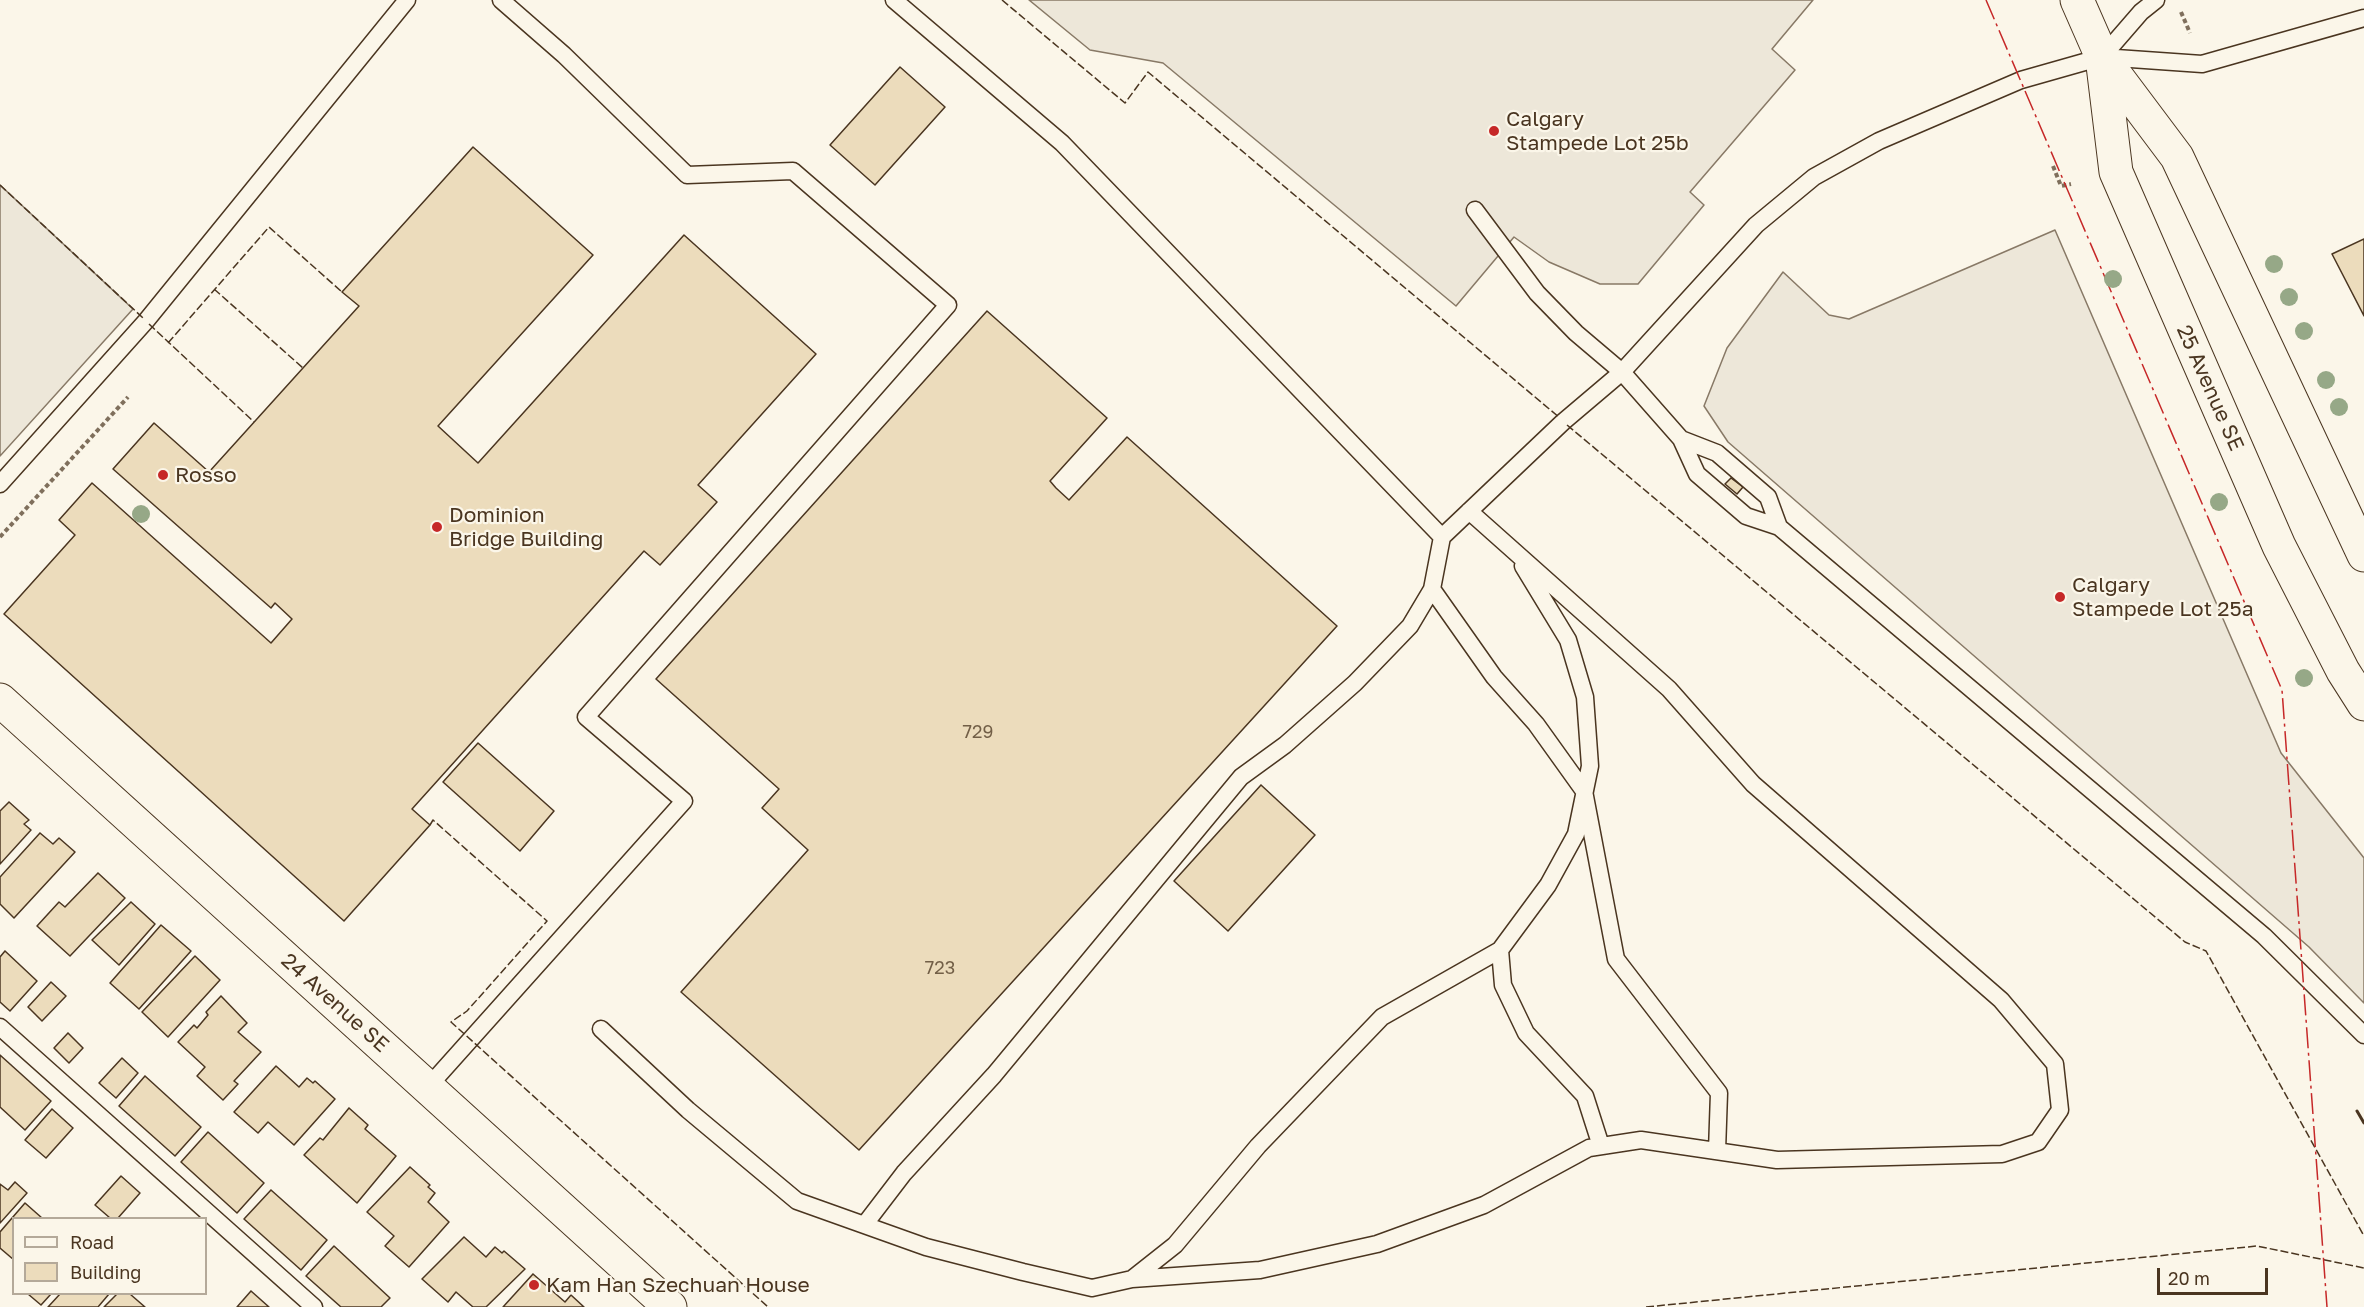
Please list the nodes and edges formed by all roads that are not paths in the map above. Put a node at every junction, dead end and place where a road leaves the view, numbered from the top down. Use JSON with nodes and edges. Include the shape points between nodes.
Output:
{"nodes":[{"id":1,"x":407,"y":0,"type":"edge"},
{"id":2,"x":501,"y":0,"type":"edge"},
{"id":3,"x":894,"y":0,"type":"edge"},
{"id":4,"x":2077,"y":0,"type":"edge"},
{"id":5,"x":2156,"y":0,"type":"edge"},
{"id":6,"x":2364,"y":18,"type":"edge"},
{"id":7,"x":2102,"y":57,"type":"junction"},
{"id":8,"x":1475,"y":210,"type":"dead end"},
{"id":9,"x":1622,"y":372,"type":"junction"},
{"id":10,"x":1681,"y":439,"type":"junction"},
{"id":11,"x":0,"y":484,"type":"edge"},
{"id":12,"x":1469,"y":511,"type":"junction"},
{"id":13,"x":1779,"y":526,"type":"junction"},
{"id":14,"x":1442,"y":537,"type":"junction"},
{"id":15,"x":1515,"y":552,"type":"junction"},
{"id":16,"x":2364,"y":555,"type":"edge"},
{"id":17,"x":1432,"y":589,"type":"junction"},
{"id":18,"x":0,"y":700,"type":"edge"},
{"id":19,"x":2364,"y":704,"type":"edge"},
{"id":20,"x":1584,"y":791,"type":"junction"},
{"id":21,"x":1500,"y":950,"type":"junction"},
{"id":22,"x":0,"y":1027,"type":"edge"},
{"id":23,"x":601,"y":1029,"type":"dead end"},
{"id":24,"x":2364,"y":1035,"type":"edge"},
{"id":25,"x":428,"y":1087,"type":"junction"},
{"id":26,"x":1601,"y":1146,"type":"junction"},
{"id":27,"x":1717,"y":1151,"type":"junction"},
{"id":28,"x":865,"y":1224,"type":"junction"},
{"id":29,"x":1132,"y":1279,"type":"junction"},
{"id":30,"x":314,"y":1307,"type":"edge"},
{"id":31,"x":670,"y":1307,"type":"edge"}],
"edges":[{"from":1,"to":11,"type":"lane","via":[[146,321]]},
{"from":2,"to":25,"type":"lane","via":[[564,55],[687,175],[793,171],[948,305],[586,717],[684,801]]},
{"from":3,"to":14,"type":"lane","via":[[1062,143]]},
{"from":4,"to":7,"type":"street","name":"25 Avenue SE"},
{"from":5,"to":7,"type":"lane"},
{"from":6,"to":7,"type":"lane","via":[[2202,64]]},
{"from":7,"to":9,"type":"lane","via":[[2021,80],[1878,141],[1814,177],[1756,225]]},
{"from":7,"to":16,"type":"street","name":"25 Avenue SE","via":[[2177,157]]},
{"from":7,"to":19,"type":"street","name":"25 Avenue SE","via":[[2116,172],[2279,546]]},
{"from":8,"to":9,"type":"lane","via":[[1537,293]]},
{"from":9,"to":10,"type":"lane"},
{"from":9,"to":12,"type":"lane"},
{"from":10,"to":13,"type":"lane","via":[[1717,453],[1768,497]]},
{"from":10,"to":13,"type":"lane","via":[[1697,474],[1746,516]]},
{"from":12,"to":14,"type":"lane"},
{"from":12,"to":15,"type":"lane"},
{"from":13,"to":24,"type":"lane","via":[[2264,936]]},
{"from":14,"to":17,"type":"lane"},
{"from":15,"to":20,"type":"lane","via":[[1568,640],[1585,697],[1590,766]]},
{"from":15,"to":27,"type":"lane","via":[[1669,689],[1753,784],[2001,1000],[2055,1064],[2060,1110],[2038,1142],[2002,1154],[1777,1160]]},
{"from":17,"to":20,"type":"lane","via":[[1494,677],[1536,724]]},
{"from":17,"to":28,"type":"lane","via":[[1410,626],[1355,683],[1285,745],[1241,777]]},
{"from":18,"to":25,"type":"street","name":"24 Avenue SE"},
{"from":20,"to":21,"type":"lane","via":[[1576,834],[1548,885]]},
{"from":20,"to":27,"type":"lane","via":[[1616,959],[1719,1093]]},
{"from":21,"to":26,"type":"lane","via":[[1503,985],[1526,1033],[1585,1096]]},
{"from":21,"to":29,"type":"lane","via":[[1382,1017],[1257,1146],[1175,1245]]},
{"from":22,"to":30,"type":"lane"},
{"from":23,"to":28,"type":"lane","via":[[688,1110],[797,1201]]},
{"from":25,"to":31,"type":"street","name":"24 Avenue SE"},
{"from":26,"to":27,"type":"lane","via":[[1641,1140]]},
{"from":26,"to":29,"type":"lane","via":[[1589,1148],[1485,1205],[1377,1244],[1260,1270]]},
{"from":28,"to":29,"type":"lane","via":[[926,1247],[1092,1288]]}]}
